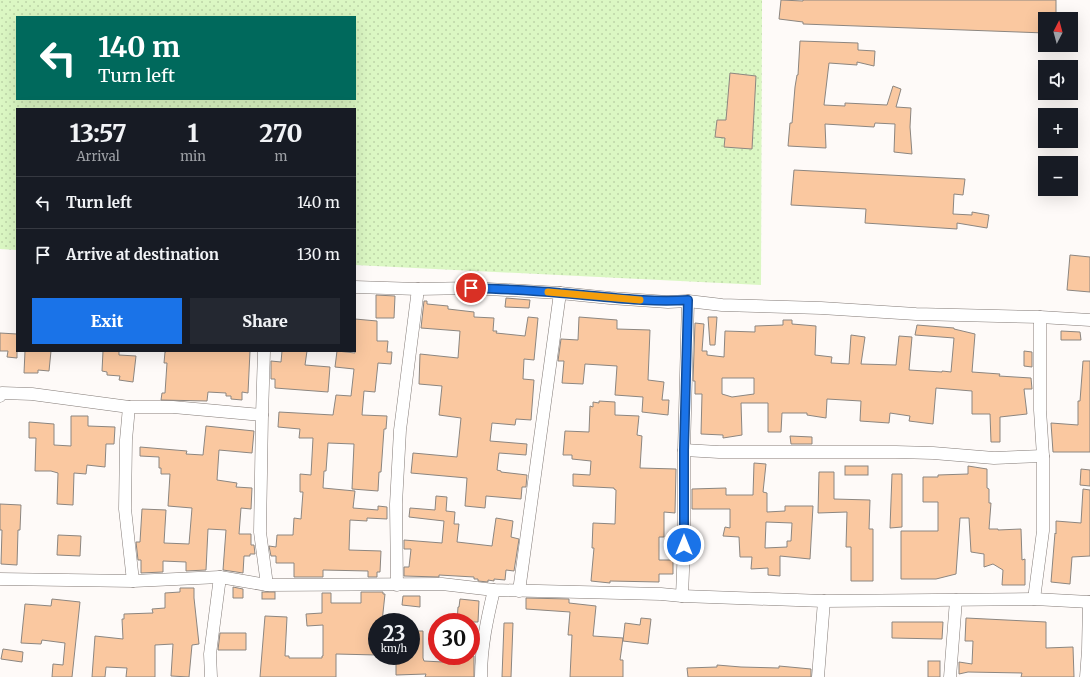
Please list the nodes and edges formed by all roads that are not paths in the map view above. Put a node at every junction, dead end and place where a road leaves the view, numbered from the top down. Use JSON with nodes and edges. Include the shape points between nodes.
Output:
{"nodes":[{"id":1,"x":356,"y":287,"type":"edge"},
{"id":2,"x":418,"y":288,"type":"junction"},
{"id":3,"x":560,"y":293,"type":"junction"},
{"id":4,"x":688,"y":300,"type":"junction"},
{"id":5,"x":1040,"y":317,"type":"junction"},
{"id":6,"x":1090,"y":320,"type":"edge"},
{"id":7,"x":264,"y":352,"type":"edge"},
{"id":8,"x":0,"y":396,"type":"edge"},
{"id":9,"x":129,"y":407,"type":"junction"},
{"id":10,"x":262,"y":415,"type":"junction"},
{"id":11,"x":684,"y":450,"type":"junction"},
{"id":12,"x":1043,"y":456,"type":"junction"},
{"id":13,"x":220,"y":577,"type":"junction"},
{"id":14,"x":0,"y":579,"type":"edge"},
{"id":15,"x":133,"y":581,"type":"junction"},
{"id":16,"x":267,"y":585,"type":"junction"},
{"id":17,"x":397,"y":585,"type":"junction"},
{"id":18,"x":494,"y":590,"type":"junction"},
{"id":19,"x":519,"y":591,"type":"junction"},
{"id":20,"x":682,"y":596,"type":"junction"},
{"id":21,"x":1034,"y":599,"type":"junction"},
{"id":22,"x":956,"y":600,"type":"junction"},
{"id":23,"x":824,"y":601,"type":"junction"},
{"id":24,"x":1089,"y":602,"type":"edge"},
{"id":25,"x":211,"y":677,"type":"edge"},
{"id":26,"x":481,"y":677,"type":"edge"},
{"id":27,"x":818,"y":677,"type":"edge"},
{"id":28,"x":950,"y":677,"type":"edge"},
{"id":29,"x":1086,"y":677,"type":"edge"}],
"edges":[{"from":1,"to":2,"type":"street"},
{"from":2,"to":3,"type":"street"},
{"from":2,"to":17,"type":"street","via":[[400,430],[396,504]]},
{"from":3,"to":4,"type":"street","via":[[668,302]]},
{"from":3,"to":19,"type":"street"},
{"from":4,"to":5,"type":"street","via":[[722,305]]},
{"from":4,"to":11,"type":"street"},
{"from":5,"to":6,"type":"street"},
{"from":5,"to":12,"type":"street","via":[[1040,410]]},
{"from":7,"to":10,"type":"street"},
{"from":8,"to":9,"type":"street","via":[[2,393],[32,394]]},
{"from":9,"to":10,"type":"street","via":[[173,407]]},
{"from":9,"to":15,"type":"street","via":[[125,509]]},
{"from":10,"to":16,"type":"street","via":[[260,532]]},
{"from":11,"to":12,"type":"street","via":[[896,452],[994,458]]},
{"from":11,"to":20,"type":"street"},
{"from":12,"to":21,"type":"street","via":[[1042,531]]},
{"from":13,"to":15,"type":"street"},
{"from":13,"to":16,"type":"street"},
{"from":13,"to":25,"type":"street","via":[[210,654]]},
{"from":14,"to":15,"type":"street"},
{"from":16,"to":17,"type":"street"},
{"from":17,"to":18,"type":"street","via":[[442,584]]},
{"from":18,"to":19,"type":"street"},
{"from":18,"to":26,"type":"street","via":[[485,630]]},
{"from":19,"to":20,"type":"street"},
{"from":20,"to":23,"type":"street"},
{"from":21,"to":22,"type":"street"},
{"from":21,"to":24,"type":"street"},
{"from":22,"to":23,"type":"street"},
{"from":22,"to":28,"type":"street"},
{"from":23,"to":27,"type":"street"},
{"from":24,"to":29,"type":"street"}]}
